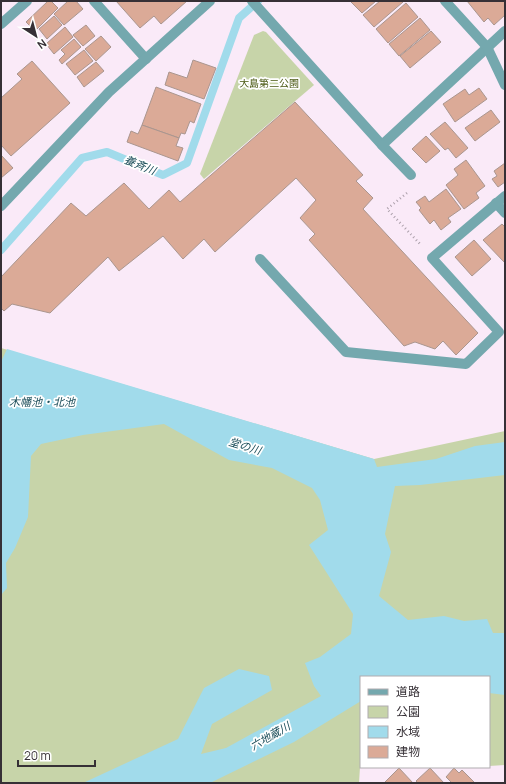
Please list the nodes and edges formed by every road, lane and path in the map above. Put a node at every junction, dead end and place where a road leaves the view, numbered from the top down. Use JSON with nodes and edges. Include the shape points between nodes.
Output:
{"nodes":[{"id":1,"x":26,"y":1,"type":"edge"},
{"id":2,"x":94,"y":1,"type":"edge"},
{"id":3,"x":210,"y":1,"type":"edge"},
{"id":4,"x":252,"y":1,"type":"edge"},
{"id":5,"x":445,"y":1,"type":"edge"},
{"id":6,"x":1,"y":24,"type":"edge"},
{"id":7,"x":505,"y":31,"type":"edge"},
{"id":8,"x":487,"y":47,"type":"junction"},
{"id":9,"x":146,"y":59,"type":"junction"},
{"id":10,"x":505,"y":85,"type":"edge"},
{"id":11,"x":382,"y":145,"type":"junction"},
{"id":12,"x":411,"y":175,"type":"joint"},
{"id":13,"x":505,"y":196,"type":"edge"},
{"id":14,"x":496,"y":203,"type":"junction"},
{"id":15,"x":1,"y":206,"type":"edge"},
{"id":16,"x":505,"y":213,"type":"edge"},
{"id":17,"x":432,"y":258,"type":"junction"},
{"id":18,"x":260,"y":259,"type":"dead end"}],
"edges":[{"from":1,"to":6,"type":"street"},
{"from":2,"to":9,"type":"street"},
{"from":3,"to":9,"type":"street"},
{"from":4,"to":11,"type":"street"},
{"from":5,"to":8,"type":"street"},
{"from":7,"to":8,"type":"street"},
{"from":8,"to":10,"type":"street"},
{"from":8,"to":11,"type":"street"},
{"from":9,"to":15,"type":"street","via":[[109,92]]},
{"from":11,"to":12,"type":"street"},
{"from":12,"to":17,"type":"path","via":[[419,183],[387,209]]},
{"from":13,"to":14,"type":"street"},
{"from":14,"to":16,"type":"street"},
{"from":14,"to":17,"type":"street"},
{"from":17,"to":18,"type":"street","via":[[499,332],[466,364],[346,352]]}]}
